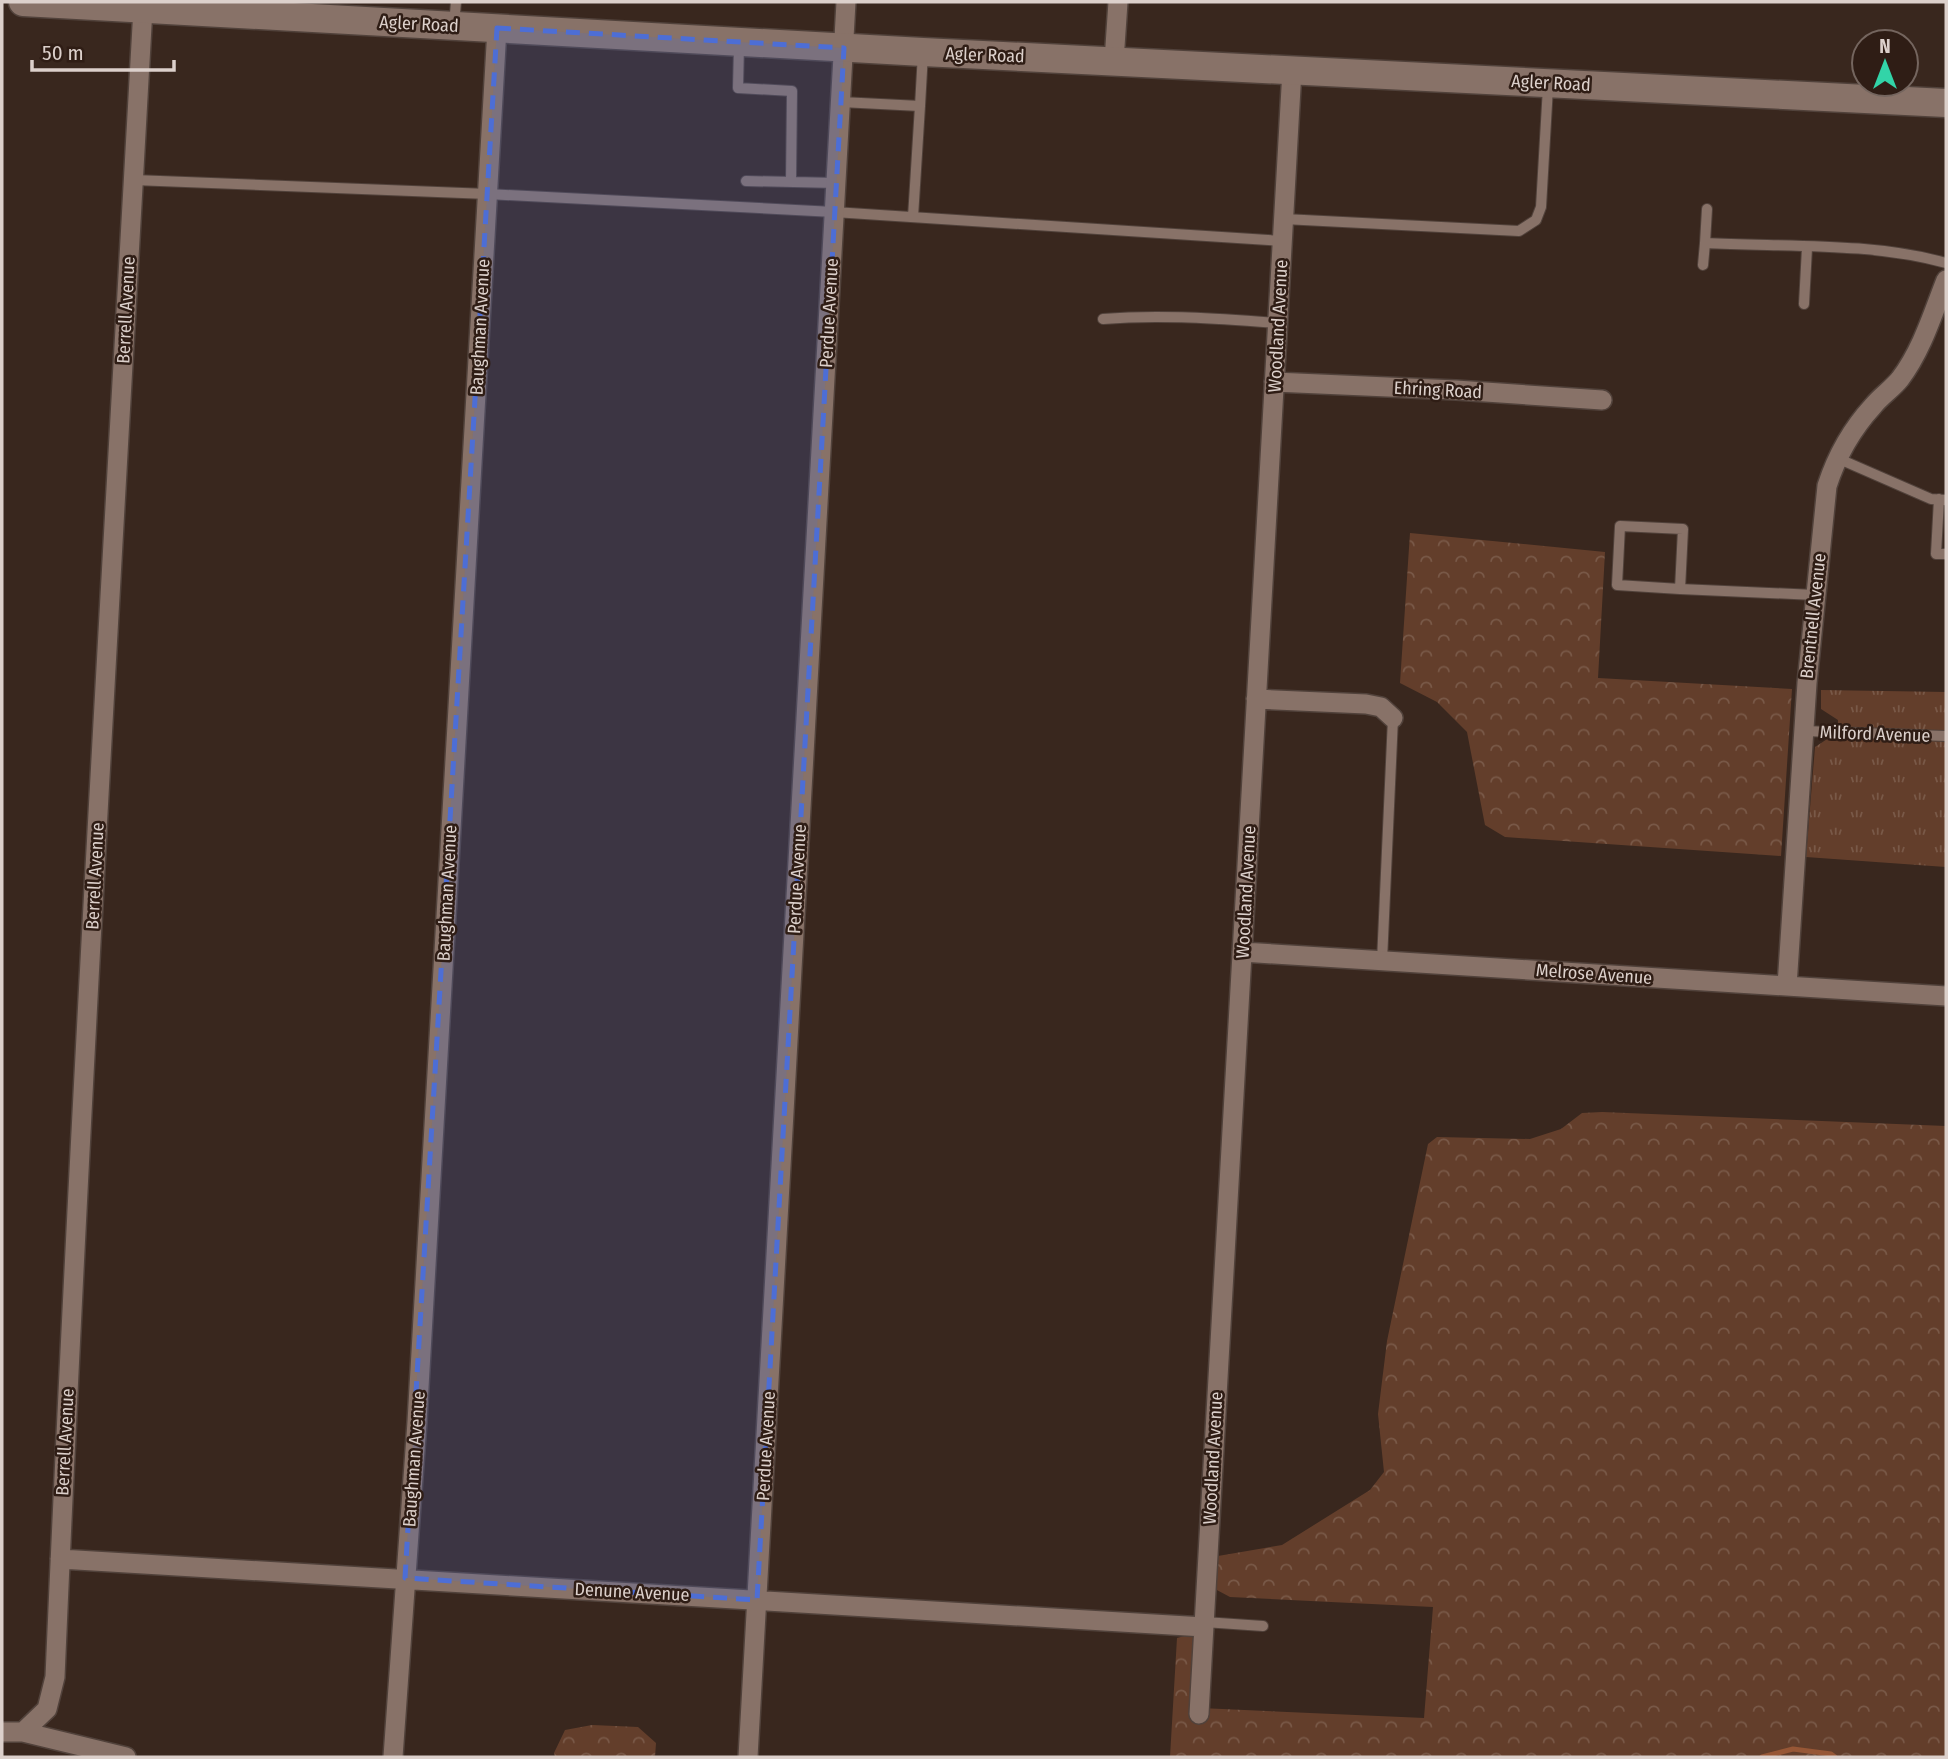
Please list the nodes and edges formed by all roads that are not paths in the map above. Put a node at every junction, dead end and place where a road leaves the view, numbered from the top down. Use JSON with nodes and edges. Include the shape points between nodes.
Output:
{"nodes":[{"id":1,"x":23,"y":2,"type":"edge"},
{"id":2,"x":846,"y":2,"type":"edge"},
{"id":3,"x":1118,"y":2,"type":"edge"},
{"id":4,"x":150,"y":6,"type":"edge"},
{"id":5,"x":283,"y":9,"type":"edge"},
{"id":6,"x":455,"y":14,"type":"edge"},
{"id":7,"x":497,"y":28,"type":"junction"},
{"id":8,"x":739,"y":42,"type":"junction"},
{"id":9,"x":844,"y":48,"type":"junction"},
{"id":10,"x":923,"y":52,"type":"junction"},
{"id":11,"x":1114,"y":61,"type":"junction"},
{"id":12,"x":1292,"y":70,"type":"junction"},
{"id":13,"x":1549,"y":83,"type":"junction"},
{"id":14,"x":841,"y":102,"type":"junction"},
{"id":15,"x":1946,"y":103,"type":"edge"},
{"id":16,"x":920,"y":106,"type":"junction"},
{"id":17,"x":134,"y":180,"type":"junction"},
{"id":18,"x":746,"y":181,"type":"dead end"},
{"id":19,"x":791,"y":182,"type":"junction"},
{"id":20,"x":836,"y":183,"type":"junction"},
{"id":21,"x":488,"y":194,"type":"junction"},
{"id":22,"x":1707,"y":209,"type":"dead end"},
{"id":23,"x":834,"y":212,"type":"junction"},
{"id":24,"x":913,"y":217,"type":"junction"},
{"id":25,"x":1284,"y":219,"type":"junction"},
{"id":26,"x":1282,"y":241,"type":"junction"},
{"id":27,"x":1705,"y":243,"type":"junction"},
{"id":28,"x":1807,"y":248,"type":"junction"},
{"id":29,"x":1946,"y":263,"type":"edge"},
{"id":30,"x":1703,"y":265,"type":"dead end"},
{"id":31,"x":1946,"y":280,"type":"edge"},
{"id":32,"x":1804,"y":304,"type":"dead end"},
{"id":33,"x":1103,"y":319,"type":"dead end"},
{"id":34,"x":1278,"y":323,"type":"junction"},
{"id":35,"x":1274,"y":382,"type":"junction"},
{"id":36,"x":1602,"y":400,"type":"dead end"},
{"id":37,"x":1836,"y":458,"type":"junction"},
{"id":38,"x":1942,"y":499,"type":"edge"},
{"id":39,"x":1946,"y":554,"type":"edge"},
{"id":40,"x":1680,"y":589,"type":"junction"},
{"id":41,"x":1815,"y":595,"type":"junction"},
{"id":42,"x":1256,"y":699,"type":"junction"},
{"id":43,"x":1393,"y":718,"type":"joint"},
{"id":44,"x":1804,"y":731,"type":"junction"},
{"id":45,"x":1946,"y":736,"type":"edge"},
{"id":46,"x":1242,"y":952,"type":"junction"},
{"id":47,"x":1382,"y":961,"type":"junction"},
{"id":48,"x":1787,"y":986,"type":"junction"},
{"id":49,"x":1946,"y":996,"type":"edge"},
{"id":50,"x":60,"y":1559,"type":"junction"},
{"id":51,"x":405,"y":1578,"type":"junction"},
{"id":52,"x":757,"y":1600,"type":"junction"},
{"id":53,"x":1204,"y":1624,"type":"junction"},
{"id":54,"x":1263,"y":1626,"type":"dead end"},
{"id":55,"x":1199,"y":1714,"type":"dead end"},
{"id":56,"x":2,"y":1732,"type":"edge"},
{"id":57,"x":23,"y":1732,"type":"junction"},
{"id":58,"x":126,"y":1757,"type":"edge"},
{"id":59,"x":393,"y":1757,"type":"edge"},
{"id":60,"x":748,"y":1757,"type":"edge"}],
"edges":[{"from":1,"to":4,"type":"main road","name":"Agler Road"},
{"from":2,"to":9,"type":"street","name":"Perdue Avenue"},
{"from":3,"to":11,"type":"street"},
{"from":4,"to":5,"type":"main road","name":"Agler Road"},
{"from":4,"to":17,"type":"street","name":"Berrell Avenue"},
{"from":5,"to":6,"type":"main road","name":"Agler Road"},
{"from":6,"to":7,"type":"main road","name":"Agler Road"},
{"from":7,"to":8,"type":"main road","name":"Agler Road"},
{"from":7,"to":21,"type":"street","name":"Baughman Avenue"},
{"from":8,"to":9,"type":"main road","name":"Agler Road"},
{"from":8,"to":19,"type":"lane","via":[[738,88],[792,90]]},
{"from":9,"to":10,"type":"main road","name":"Agler Road"},
{"from":9,"to":14,"type":"street","name":"Perdue Avenue"},
{"from":10,"to":11,"type":"main road","name":"Agler Road"},
{"from":10,"to":16,"type":"lane"},
{"from":11,"to":12,"type":"main road","name":"Agler Road"},
{"from":12,"to":13,"type":"main road","name":"Agler Road"},
{"from":12,"to":25,"type":"street","name":"Woodland Avenue"},
{"from":13,"to":15,"type":"main road","name":"Agler Road"},
{"from":13,"to":25,"type":"lane","via":[[1541,207],[1536,220],[1520,231]]},
{"from":14,"to":16,"type":"lane"},
{"from":14,"to":20,"type":"street","name":"Perdue Avenue"},
{"from":16,"to":24,"type":"lane"},
{"from":17,"to":21,"type":"lane"},
{"from":17,"to":50,"type":"street","name":"Berrell Avenue"},
{"from":18,"to":19,"type":"lane"},
{"from":19,"to":20,"type":"lane"},
{"from":20,"to":23,"type":"street","name":"Perdue Avenue"},
{"from":21,"to":23,"type":"lane"},
{"from":21,"to":51,"type":"street","name":"Baughman Avenue"},
{"from":22,"to":27,"type":"lane"},
{"from":23,"to":24,"type":"lane"},
{"from":23,"to":52,"type":"street","name":"Perdue Avenue"},
{"from":24,"to":26,"type":"lane"},
{"from":25,"to":26,"type":"street","name":"Woodland Avenue"},
{"from":26,"to":34,"type":"street","name":"Woodland Avenue"},
{"from":27,"to":28,"type":"lane"},
{"from":27,"to":30,"type":"lane"},
{"from":28,"to":29,"type":"lane","via":[[1874,250]]},
{"from":28,"to":32,"type":"lane"},
{"from":31,"to":37,"type":"street","name":"Brentnell Avenue","via":[[1918,349],[1900,379],[1872,406]]},
{"from":33,"to":34,"type":"lane","via":[[1198,317]]},
{"from":34,"to":35,"type":"street","name":"Woodland Avenue"},
{"from":35,"to":36,"type":"street","name":"Ehring Road"},
{"from":35,"to":42,"type":"street","name":"Woodland Avenue"},
{"from":37,"to":38,"type":"lane","via":[[1931,499]]},
{"from":37,"to":41,"type":"street","name":"Brentnell Avenue","via":[[1827,486]]},
{"from":38,"to":39,"type":"lane","via":[[1936,554]]},
{"from":40,"to":40,"type":"lane","via":[[1683,529],[1620,526],[1617,585]]},
{"from":40,"to":41,"type":"lane"},
{"from":41,"to":44,"type":"street","name":"Brentnell Avenue"},
{"from":42,"to":43,"type":"street","via":[[1366,704],[1381,707]]},
{"from":42,"to":46,"type":"street","name":"Woodland Avenue"},
{"from":43,"to":47,"type":"lane"},
{"from":44,"to":45,"type":"lane","name":"Milford Avenue"},
{"from":44,"to":48,"type":"street","name":"Brentnell Avenue"},
{"from":46,"to":47,"type":"street","name":"Melrose Avenue"},
{"from":46,"to":53,"type":"street","name":"Woodland Avenue"},
{"from":47,"to":48,"type":"street","name":"Melrose Avenue"},
{"from":48,"to":49,"type":"street","name":"Melrose Avenue"},
{"from":50,"to":51,"type":"street","name":"Denune Avenue"},
{"from":50,"to":57,"type":"street","name":"Berrell Avenue","via":[[55,1677],[47,1709]]},
{"from":51,"to":52,"type":"street","name":"Denune Avenue"},
{"from":51,"to":59,"type":"street","name":"Baughman Avenue"},
{"from":52,"to":53,"type":"street","name":"Denune Avenue"},
{"from":52,"to":60,"type":"street","name":"Perdue Avenue"},
{"from":53,"to":54,"type":"lane"},
{"from":53,"to":55,"type":"street","name":"Woodland Avenue"},
{"from":56,"to":57,"type":"street"},
{"from":57,"to":58,"type":"street"}]}
